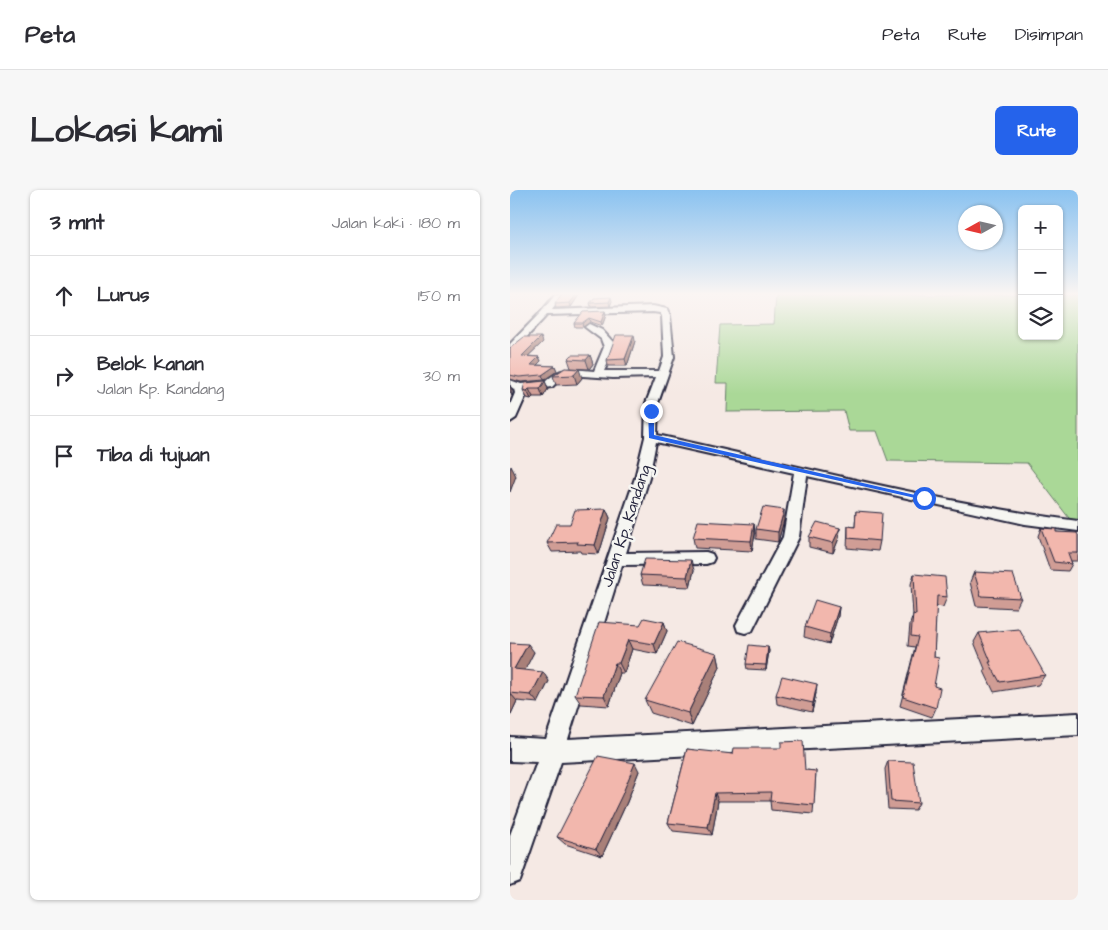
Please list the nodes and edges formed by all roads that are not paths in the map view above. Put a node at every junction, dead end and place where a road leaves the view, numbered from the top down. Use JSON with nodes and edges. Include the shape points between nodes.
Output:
{"nodes":[{"id":1,"x":529,"y":328,"type":"edge"},
{"id":2,"x":590,"y":328,"type":"dead end"},
{"id":3,"x":666,"y":328,"type":"edge"},
{"id":4,"x":510,"y":350,"type":"edge"},
{"id":5,"x":597,"y":374,"type":"junction"},
{"id":6,"x":663,"y":374,"type":"junction"},
{"id":7,"x":515,"y":384,"type":"edge"},
{"id":8,"x":510,"y":418,"type":"edge"},
{"id":9,"x":651,"y":436,"type":"junction"},
{"id":10,"x":801,"y":471,"type":"junction"},
{"id":11,"x":1078,"y":526,"type":"edge"},
{"id":12,"x":706,"y":558,"type":"dead end"},
{"id":13,"x":615,"y":559,"type":"junction"},
{"id":14,"x":745,"y":625,"type":"dead end"},
{"id":15,"x":1078,"y":724,"type":"edge"},
{"id":16,"x":510,"y":749,"type":"edge"},
{"id":17,"x":553,"y":751,"type":"junction"},
{"id":18,"x":510,"y":871,"type":"edge"}],
"edges":[{"from":1,"to":4,"type":"street"},
{"from":2,"to":5,"type":"street","via":[[610,344]]},
{"from":3,"to":6,"type":"street","name":"Jalan Kp. Kandang","via":[[669,352]]},
{"from":5,"to":6,"type":"street"},
{"from":5,"to":7,"type":"street","via":[[567,372],[548,385]]},
{"from":6,"to":9,"type":"street","name":"Jalan Kp. Kandang","via":[[652,403]]},
{"from":7,"to":8,"type":"street","via":[[521,397]]},
{"from":9,"to":10,"type":"street"},
{"from":9,"to":13,"type":"street","name":"Jalan Kp. Kandang","via":[[642,478]]},
{"from":10,"to":11,"type":"street","via":[[1025,519]]},
{"from":10,"to":14,"type":"street","via":[[791,537]]},
{"from":12,"to":13,"type":"street"},
{"from":13,"to":17,"type":"street","name":"Jalan Kp. Kandang"},
{"from":15,"to":17,"type":"street"},
{"from":16,"to":17,"type":"street"},
{"from":17,"to":18,"type":"street","name":"Jalan Kp. Kandang"}]}
